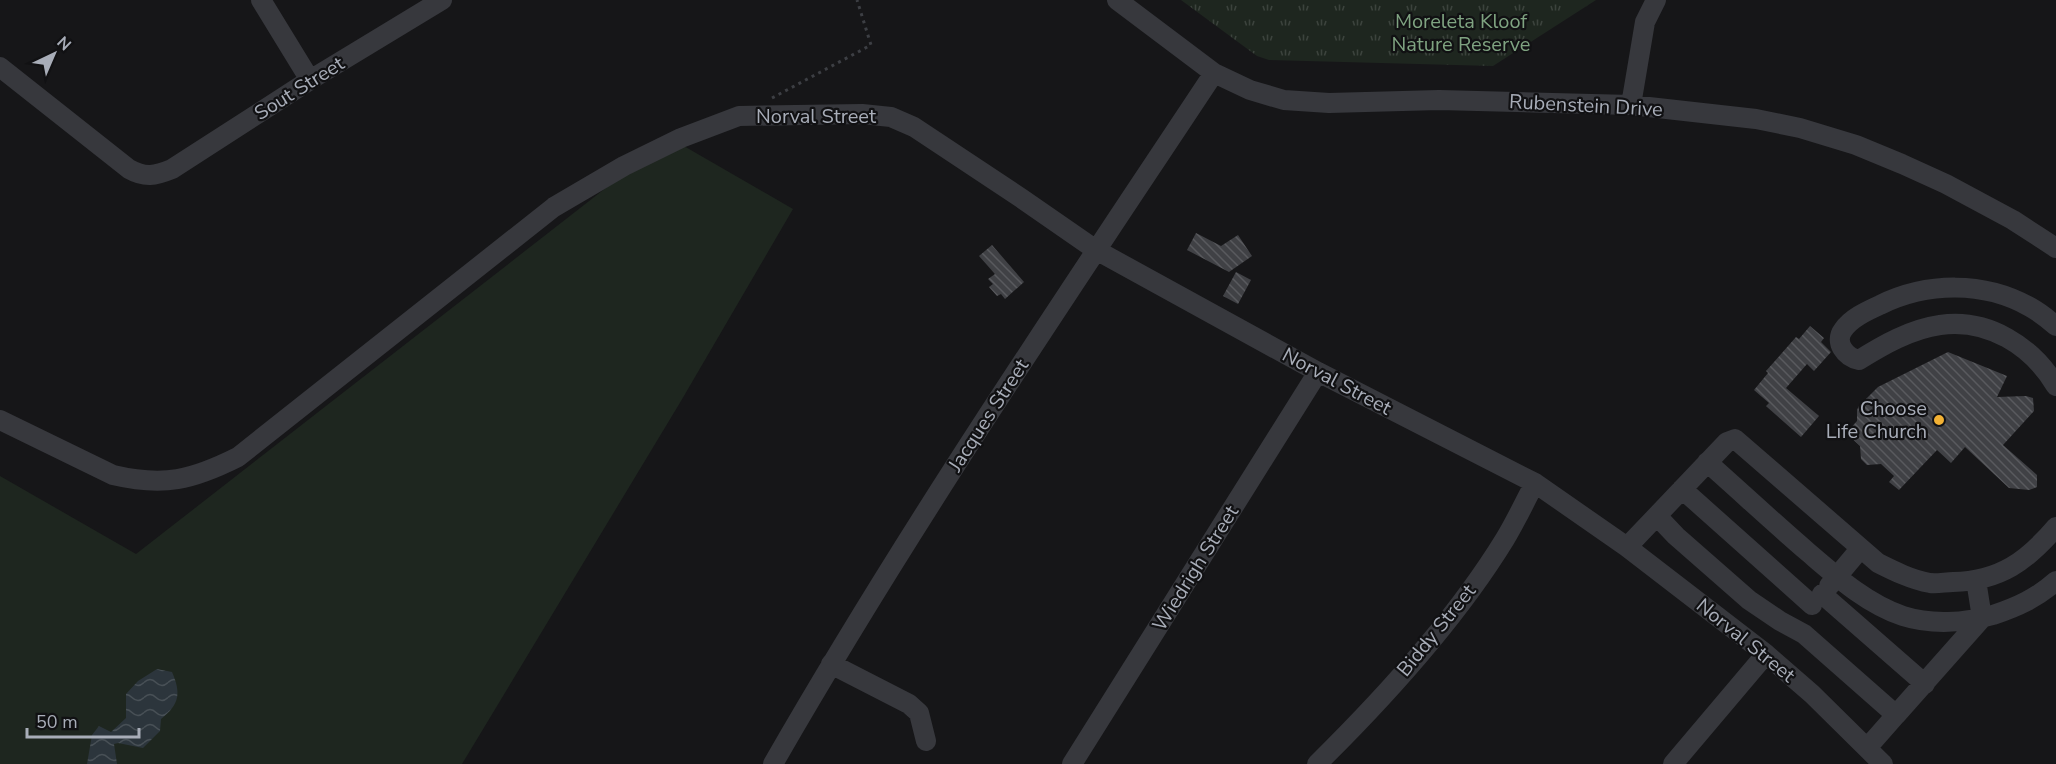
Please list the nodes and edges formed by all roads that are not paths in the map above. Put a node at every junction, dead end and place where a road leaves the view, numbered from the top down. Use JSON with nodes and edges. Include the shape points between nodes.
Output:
{"nodes":[{"id":1,"x":261,"y":0,"type":"edge"},
{"id":2,"x":442,"y":0,"type":"edge"},
{"id":3,"x":1117,"y":0,"type":"edge"},
{"id":4,"x":1656,"y":0,"type":"edge"},
{"id":5,"x":0,"y":67,"type":"edge"},
{"id":6,"x":1214,"y":73,"type":"junction"},
{"id":7,"x":310,"y":80,"type":"junction"},
{"id":8,"x":1631,"y":105,"type":"junction"},
{"id":9,"x":2056,"y":248,"type":"edge"},
{"id":10,"x":1096,"y":250,"type":"junction"},
{"id":11,"x":2056,"y":326,"type":"edge"},
{"id":12,"x":1318,"y":372,"type":"junction"},
{"id":13,"x":2056,"y":386,"type":"edge"},
{"id":14,"x":0,"y":420,"type":"edge"},
{"id":15,"x":1707,"y":462,"type":"junction"},
{"id":16,"x":1536,"y":483,"type":"junction"},
{"id":17,"x":1682,"y":489,"type":"junction"},
{"id":18,"x":1657,"y":516,"type":"junction"},
{"id":19,"x":2056,"y":527,"type":"edge"},
{"id":20,"x":1628,"y":547,"type":"junction"},
{"id":21,"x":1860,"y":549,"type":"junction"},
{"id":22,"x":1837,"y":577,"type":"junction"},
{"id":23,"x":1976,"y":580,"type":"junction"},
{"id":24,"x":2056,"y":581,"type":"edge"},
{"id":25,"x":1817,"y":600,"type":"junction"},
{"id":26,"x":1982,"y":618,"type":"junction"},
{"id":27,"x":1794,"y":627,"type":"junction"},
{"id":28,"x":1766,"y":654,"type":"junction"},
{"id":29,"x":831,"y":663,"type":"junction"},
{"id":30,"x":1925,"y":684,"type":"junction"},
{"id":31,"x":1896,"y":715,"type":"junction"},
{"id":32,"x":926,"y":741,"type":"dead end"},
{"id":33,"x":1867,"y":748,"type":"junction"},
{"id":34,"x":773,"y":764,"type":"edge"},
{"id":35,"x":1072,"y":764,"type":"edge"},
{"id":36,"x":1317,"y":764,"type":"edge"},
{"id":37,"x":1673,"y":764,"type":"edge"},
{"id":38,"x":1883,"y":764,"type":"edge"}],
"edges":[{"from":1,"to":7,"type":"street"},
{"from":2,"to":7,"type":"street","name":"Sout Street"},
{"from":3,"to":6,"type":"street","name":"Rubenstein Drive"},
{"from":4,"to":8,"type":"street","via":[[1645,22]]},
{"from":5,"to":7,"type":"street","name":"Sout Street","via":[[129,169],[155,176],[172,169]]},
{"from":6,"to":8,"type":"street","name":"Rubenstein Drive","via":[[1284,100]]},
{"from":6,"to":10,"type":"street","name":"Jacques Street"},
{"from":8,"to":9,"type":"street","name":"Rubenstein Drive","via":[[1756,119],[1856,145],[1946,184]]},
{"from":10,"to":12,"type":"street","name":"Norval Street"},
{"from":10,"to":14,"type":"street","name":"Norval Street","via":[[902,121],[877,115],[739,116],[624,166],[554,207],[238,457],[206,473],[177,480],[113,475]]},
{"from":10,"to":29,"type":"street","name":"Jacques Street"},
{"from":11,"to":13,"type":"street","via":[[2018,301],[1979,289],[1952,287],[1923,290],[1887,301],[1850,321],[1838,342],[1848,356],[1859,360],[1902,336],[1939,325],[1967,324],[1996,332],[2023,346]]},
{"from":12,"to":16,"type":"street","name":"Norval Street"},
{"from":12,"to":35,"type":"street","name":"Wiedrigh Street"},
{"from":15,"to":17,"type":"street"},
{"from":15,"to":21,"type":"street","via":[[1735,438]]},
{"from":15,"to":22,"type":"street"},
{"from":16,"to":20,"type":"street","name":"Norval Street"},
{"from":16,"to":36,"type":"street","name":"Biddy Street","via":[[1505,539],[1457,606],[1393,683]]},
{"from":17,"to":18,"type":"street"},
{"from":17,"to":25,"type":"street"},
{"from":18,"to":20,"type":"street"},
{"from":18,"to":27,"type":"street","via":[[1749,600]]},
{"from":19,"to":23,"type":"street","via":[[2019,564]]},
{"from":20,"to":28,"type":"street","name":"Norval Street"},
{"from":21,"to":22,"type":"street"},
{"from":21,"to":23,"type":"street","via":[[1885,567],[1930,583]]},
{"from":22,"to":25,"type":"street"},
{"from":22,"to":26,"type":"street","via":[[1873,602],[1904,616],[1933,621]]},
{"from":23,"to":26,"type":"street"},
{"from":24,"to":26,"type":"street","via":[[2018,607]]},
{"from":25,"to":27,"type":"street"},
{"from":25,"to":30,"type":"street"},
{"from":26,"to":30,"type":"street"},
{"from":27,"to":31,"type":"street"},
{"from":28,"to":33,"type":"street","name":"Norval Street"},
{"from":28,"to":37,"type":"street"},
{"from":29,"to":32,"type":"street","via":[[919,713]]},
{"from":29,"to":34,"type":"street","name":"Jacques Street"},
{"from":30,"to":31,"type":"street"},
{"from":31,"to":33,"type":"street"},
{"from":33,"to":38,"type":"street","name":"Norval Street"}]}
